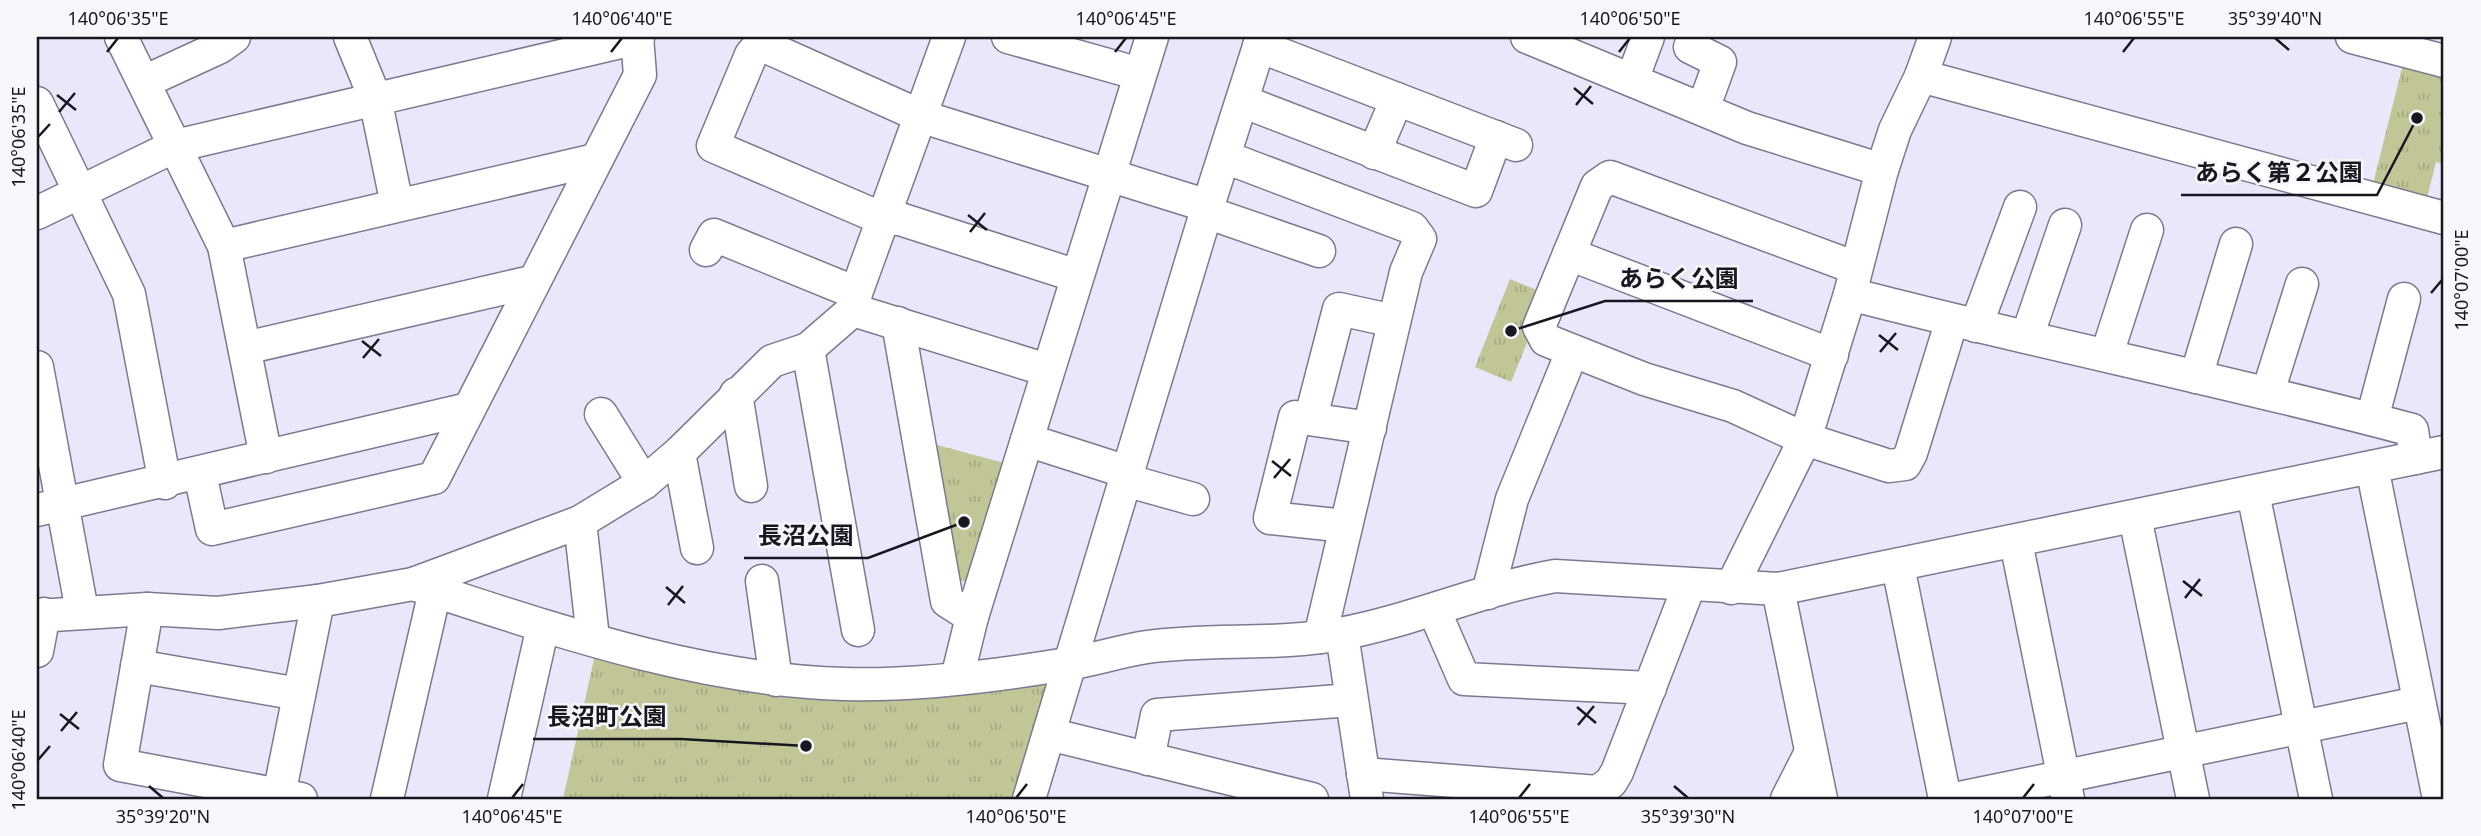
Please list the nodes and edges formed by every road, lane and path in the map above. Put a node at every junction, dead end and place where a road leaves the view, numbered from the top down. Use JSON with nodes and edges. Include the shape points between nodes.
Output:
{"nodes":[{"id":1,"x":121,"y":37,"type":"edge"},
{"id":2,"x":234,"y":37,"type":"edge"},
{"id":3,"x":349,"y":37,"type":"edge"},
{"id":4,"x":949,"y":37,"type":"edge"},
{"id":5,"x":1008,"y":37,"type":"edge"},
{"id":6,"x":1152,"y":37,"type":"edge"},
{"id":7,"x":1527,"y":37,"type":"edge"},
{"id":8,"x":1648,"y":37,"type":"edge"},
{"id":9,"x":1935,"y":37,"type":"edge"},
{"id":10,"x":2352,"y":37,"type":"edge"},
{"id":11,"x":638,"y":38,"type":"edge"},
{"id":12,"x":763,"y":41,"type":"edge"},
{"id":13,"x":1261,"y":41,"type":"edge"},
{"id":14,"x":1047,"y":42,"type":"edge"},
{"id":15,"x":1689,"y":47,"type":"dead end"},
{"id":16,"x":2444,"y":61,"type":"edge"},
{"id":17,"x":1140,"y":74,"type":"junction"},
{"id":18,"x":1921,"y":76,"type":"junction"},
{"id":19,"x":1632,"y":80,"type":"junction"},
{"id":20,"x":144,"y":82,"type":"junction"},
{"id":21,"x":375,"y":99,"type":"junction"},
{"id":22,"x":1397,"y":99,"type":"junction"},
{"id":23,"x":1242,"y":101,"type":"junction"},
{"id":24,"x":37,"y":103,"type":"edge"},
{"id":25,"x":1703,"y":109,"type":"junction"},
{"id":26,"x":923,"y":117,"type":"junction"},
{"id":27,"x":175,"y":146,"type":"junction"},
{"id":28,"x":1374,"y":153,"type":"junction"},
{"id":29,"x":1225,"y":157,"type":"junction"},
{"id":30,"x":595,"y":160,"type":"junction"},
{"id":31,"x":1882,"y":170,"type":"junction"},
{"id":32,"x":1109,"y":174,"type":"junction"},
{"id":33,"x":80,"y":192,"type":"junction"},
{"id":34,"x":397,"y":205,"type":"junction"},
{"id":35,"x":2020,"y":208,"type":"dead end"},
{"id":36,"x":1207,"y":209,"type":"junction"},
{"id":37,"x":37,"y":213,"type":"edge"},
{"id":38,"x":2444,"y":218,"type":"edge"},
{"id":39,"x":883,"y":219,"type":"junction"},
{"id":40,"x":2065,"y":225,"type":"dead end"},
{"id":41,"x":2147,"y":230,"type":"dead end"},
{"id":42,"x":2236,"y":244,"type":"dead end"},
{"id":43,"x":224,"y":246,"type":"junction"},
{"id":44,"x":706,"y":250,"type":"dead end"},
{"id":45,"x":1319,"y":251,"type":"dead end"},
{"id":46,"x":1569,"y":254,"type":"junction"},
{"id":47,"x":1077,"y":276,"type":"junction"},
{"id":48,"x":1853,"y":281,"type":"junction"},
{"id":49,"x":531,"y":282,"type":"junction"},
{"id":50,"x":2302,"y":284,"type":"dead end"},
{"id":51,"x":2404,"y":299,"type":"dead end"},
{"id":52,"x":855,"y":302,"type":"junction"},
{"id":53,"x":1394,"y":321,"type":"junction"},
{"id":54,"x":898,"y":323,"type":"junction"},
{"id":55,"x":1964,"y":323,"type":"junction"},
{"id":56,"x":2027,"y":337,"type":"junction"},
{"id":57,"x":245,"y":348,"type":"junction"},
{"id":58,"x":808,"y":349,"type":"junction"},
{"id":59,"x":1572,"y":352,"type":"junction"},
{"id":60,"x":2108,"y":354,"type":"junction"},
{"id":61,"x":1832,"y":355,"type":"junction"},
{"id":62,"x":37,"y":367,"type":"edge"},
{"id":63,"x":1047,"y":370,"type":"junction"},
{"id":64,"x":2196,"y":377,"type":"junction"},
{"id":65,"x":2268,"y":391,"type":"junction"},
{"id":66,"x":736,"y":394,"type":"junction"},
{"id":67,"x":40,"y":402,"type":"edge"},
{"id":68,"x":468,"y":409,"type":"junction"},
{"id":69,"x":601,"y":414,"type":"dead end"},
{"id":70,"x":1311,"y":417,"type":"junction"},
{"id":71,"x":2372,"y":419,"type":"junction"},
{"id":72,"x":1370,"y":428,"type":"junction"},
{"id":73,"x":1805,"y":439,"type":"junction"},
{"id":74,"x":1027,"y":440,"type":"junction"},
{"id":75,"x":679,"y":453,"type":"junction"},
{"id":76,"x":2430,"y":455,"type":"edge"},
{"id":77,"x":265,"y":457,"type":"junction"},
{"id":78,"x":2372,"y":467,"type":"junction"},
{"id":79,"x":200,"y":474,"type":"junction"},
{"id":80,"x":1126,"y":476,"type":"junction"},
{"id":81,"x":165,"y":483,"type":"junction"},
{"id":82,"x":644,"y":483,"type":"junction"},
{"id":83,"x":751,"y":486,"type":"dead end"},
{"id":84,"x":2253,"y":493,"type":"junction"},
{"id":85,"x":1193,"y":499,"type":"dead end"},
{"id":86,"x":50,"y":507,"type":"edge"},
{"id":87,"x":2135,"y":517,"type":"junction"},
{"id":88,"x":580,"y":522,"type":"junction"},
{"id":89,"x":1346,"y":526,"type":"junction"},
{"id":90,"x":2015,"y":542,"type":"junction"},
{"id":91,"x":697,"y":548,"type":"dead end"},
{"id":92,"x":1898,"y":566,"type":"junction"},
{"id":93,"x":762,"y":581,"type":"dead end"},
{"id":94,"x":1689,"y":586,"type":"junction"},
{"id":95,"x":424,"y":587,"type":"junction"},
{"id":96,"x":1731,"y":589,"type":"junction"},
{"id":97,"x":1778,"y":589,"type":"junction"},
{"id":98,"x":1488,"y":593,"type":"junction"},
{"id":99,"x":318,"y":601,"type":"junction"},
{"id":100,"x":147,"y":609,"type":"junction"},
{"id":101,"x":1434,"y":610,"type":"junction"},
{"id":102,"x":82,"y":611,"type":"junction"},
{"id":103,"x":40,"y":615,"type":"edge"},
{"id":104,"x":972,"y":617,"type":"junction"},
{"id":105,"x":543,"y":626,"type":"junction"},
{"id":106,"x":858,"y":630,"type":"dead end"},
{"id":107,"x":1331,"y":635,"type":"junction"},
{"id":108,"x":593,"y":638,"type":"junction"},
{"id":109,"x":37,"y":651,"type":"edge"},
{"id":110,"x":1069,"y":664,"type":"junction"},
{"id":111,"x":137,"y":666,"type":"junction"},
{"id":112,"x":957,"y":678,"type":"junction"},
{"id":113,"x":776,"y":680,"type":"junction"},
{"id":114,"x":1650,"y":688,"type":"junction"},
{"id":115,"x":299,"y":694,"type":"junction"},
{"id":116,"x":1351,"y":700,"type":"junction"},
{"id":117,"x":2418,"y":703,"type":"junction"},
{"id":118,"x":2301,"y":727,"type":"junction"},
{"id":119,"x":1049,"y":734,"type":"junction"},
{"id":120,"x":1811,"y":752,"type":"junction"},
{"id":121,"x":2183,"y":752,"type":"junction"},
{"id":122,"x":1148,"y":759,"type":"junction"},
{"id":123,"x":1365,"y":787,"type":"edge"},
{"id":124,"x":2066,"y":788,"type":"edge"},
{"id":125,"x":214,"y":791,"type":"edge"},
{"id":126,"x":290,"y":797,"type":"edge"},
{"id":127,"x":387,"y":799,"type":"edge"},
{"id":128,"x":505,"y":799,"type":"edge"},
{"id":129,"x":1029,"y":799,"type":"edge"},
{"id":130,"x":1312,"y":799,"type":"edge"},
{"id":131,"x":1787,"y":799,"type":"edge"},
{"id":132,"x":1821,"y":799,"type":"edge"},
{"id":133,"x":1945,"y":799,"type":"edge"},
{"id":134,"x":1955,"y":799,"type":"edge"},
{"id":135,"x":2193,"y":799,"type":"edge"},
{"id":136,"x":2316,"y":799,"type":"edge"},
{"id":137,"x":2439,"y":799,"type":"edge"}],
"edges":[{"from":1,"to":20,"type":"street"},
{"from":2,"to":20,"type":"street"},
{"from":3,"to":21,"type":"street"},
{"from":4,"to":26,"type":"street"},
{"from":5,"to":14,"type":"street"},
{"from":6,"to":17,"type":"street"},
{"from":7,"to":19,"type":"street"},
{"from":8,"to":19,"type":"street"},
{"from":9,"to":18,"type":"street"},
{"from":10,"to":16,"type":"street"},
{"from":11,"to":21,"type":"street"},
{"from":11,"to":30,"type":"street","via":[[640,75]]},
{"from":12,"to":26,"type":"street"},
{"from":12,"to":39,"type":"street","via":[[751,55],[713,146]]},
{"from":13,"to":22,"type":"street"},
{"from":13,"to":23,"type":"street"},
{"from":14,"to":17,"type":"street"},
{"from":15,"to":25,"type":"street","via":[[1720,62]]},
{"from":17,"to":32,"type":"street"},
{"from":18,"to":31,"type":"street"},
{"from":18,"to":38,"type":"street"},
{"from":19,"to":25,"type":"street"},
{"from":20,"to":27,"type":"street"},
{"from":21,"to":27,"type":"street"},
{"from":21,"to":34,"type":"street"},
{"from":22,"to":28,"type":"street"},
{"from":22,"to":28,"type":"street","via":[[1506,141],[1476,191]]},
{"from":23,"to":28,"type":"street"},
{"from":23,"to":29,"type":"street"},
{"from":24,"to":33,"type":"street"},
{"from":25,"to":31,"type":"street","via":[[1747,128]]},
{"from":26,"to":32,"type":"street"},
{"from":26,"to":39,"type":"street"},
{"from":27,"to":33,"type":"street"},
{"from":27,"to":43,"type":"street"},
{"from":29,"to":36,"type":"street"},
{"from":29,"to":53,"type":"street","via":[[1419,233]]},
{"from":30,"to":34,"type":"street"},
{"from":30,"to":49,"type":"street"},
{"from":31,"to":48,"type":"street"},
{"from":32,"to":36,"type":"street"},
{"from":32,"to":47,"type":"street"},
{"from":33,"to":37,"type":"street"},
{"from":33,"to":81,"type":"street","via":[[129,294]]},
{"from":34,"to":43,"type":"street"},
{"from":35,"to":55,"type":"street"},
{"from":36,"to":45,"type":"street"},
{"from":36,"to":80,"type":"street"},
{"from":39,"to":47,"type":"street","via":[[900,219]]},
{"from":39,"to":52,"type":"street"},
{"from":40,"to":56,"type":"street"},
{"from":41,"to":60,"type":"street"},
{"from":42,"to":64,"type":"street"},
{"from":43,"to":57,"type":"street"},
{"from":44,"to":52,"type":"street","via":[[714,235]]},
{"from":46,"to":48,"type":"street","via":[[1597,186],[1610,177]]},
{"from":46,"to":59,"type":"street","via":[[1539,327],[1546,340]]},
{"from":46,"to":61,"type":"street"},
{"from":47,"to":63,"type":"street"},
{"from":48,"to":55,"type":"street"},
{"from":48,"to":61,"type":"street"},
{"from":49,"to":57,"type":"street"},
{"from":49,"to":68,"type":"street"},
{"from":50,"to":65,"type":"street"},
{"from":51,"to":71,"type":"street"},
{"from":52,"to":54,"type":"street"},
{"from":52,"to":58,"type":"street"},
{"from":53,"to":70,"type":"street","via":[[1339,309]]},
{"from":53,"to":72,"type":"street"},
{"from":54,"to":63,"type":"street"},
{"from":54,"to":104,"type":"street","via":[[947,601]]},
{"from":55,"to":56,"type":"street"},
{"from":55,"to":73,"type":"street","via":[[1905,464],[1889,466]]},
{"from":56,"to":60,"type":"street"},
{"from":57,"to":77,"type":"street"},
{"from":58,"to":66,"type":"street","via":[[772,361]]},
{"from":58,"to":106,"type":"street"},
{"from":59,"to":73,"type":"street","via":[[1733,406]]},
{"from":59,"to":98,"type":"street","via":[[1512,499]]},
{"from":60,"to":64,"type":"street"},
{"from":61,"to":73,"type":"street"},
{"from":62,"to":67,"type":"street"},
{"from":63,"to":74,"type":"street"},
{"from":64,"to":65,"type":"street"},
{"from":65,"to":71,"type":"street"},
{"from":66,"to":75,"type":"street"},
{"from":66,"to":83,"type":"street"},
{"from":67,"to":86,"type":"street"},
{"from":68,"to":77,"type":"street"},
{"from":68,"to":79,"type":"street","via":[[434,478],[212,529]]},
{"from":69,"to":82,"type":"street"},
{"from":70,"to":72,"type":"street"},
{"from":70,"to":89,"type":"street","via":[[1295,417],[1270,518]]},
{"from":71,"to":76,"type":"street","via":[[2412,430]]},
{"from":72,"to":89,"type":"street"},
{"from":73,"to":96,"type":"street"},
{"from":74,"to":80,"type":"street"},
{"from":74,"to":104,"type":"street"},
{"from":75,"to":82,"type":"street"},
{"from":75,"to":91,"type":"street"},
{"from":76,"to":78,"type":"street"},
{"from":77,"to":79,"type":"street"},
{"from":78,"to":84,"type":"street"},
{"from":78,"to":117,"type":"street"},
{"from":79,"to":81,"type":"street"},
{"from":80,"to":85,"type":"street"},
{"from":80,"to":110,"type":"street"},
{"from":81,"to":86,"type":"street"},
{"from":82,"to":88,"type":"street"},
{"from":84,"to":87,"type":"street"},
{"from":84,"to":118,"type":"street"},
{"from":86,"to":102,"type":"street"},
{"from":87,"to":90,"type":"street"},
{"from":87,"to":121,"type":"street"},
{"from":88,"to":95,"type":"street"},
{"from":88,"to":108,"type":"street"},
{"from":89,"to":107,"type":"street"},
{"from":90,"to":92,"type":"street"},
{"from":90,"to":124,"type":"street"},
{"from":92,"to":97,"type":"street"},
{"from":92,"to":133,"type":"street"},
{"from":93,"to":113,"type":"street"},
{"from":94,"to":96,"type":"street"},
{"from":94,"to":98,"type":"street","via":[[1555,576]]},
{"from":94,"to":114,"type":"street"},
{"from":95,"to":99,"type":"street"},
{"from":95,"to":105,"type":"street"},
{"from":95,"to":127,"type":"street"},
{"from":96,"to":97,"type":"street"},
{"from":97,"to":120,"type":"street"},
{"from":98,"to":101,"type":"street"},
{"from":99,"to":100,"type":"street","via":[[218,613]]},
{"from":99,"to":115,"type":"street"},
{"from":100,"to":102,"type":"street"},
{"from":100,"to":111,"type":"street"},
{"from":101,"to":107,"type":"street"},
{"from":101,"to":114,"type":"street","via":[[1464,679]]},
{"from":102,"to":103,"type":"street"},
{"from":103,"to":109,"type":"street"},
{"from":104,"to":112,"type":"street"},
{"from":105,"to":108,"type":"street"},
{"from":105,"to":128,"type":"street"},
{"from":107,"to":110,"type":"street","via":[[1147,647]]},
{"from":107,"to":116,"type":"street"},
{"from":108,"to":113,"type":"street","via":[[675,662]]},
{"from":110,"to":112,"type":"street"},
{"from":110,"to":119,"type":"street"},
{"from":111,"to":115,"type":"street"},
{"from":111,"to":125,"type":"street","via":[[120,765]]},
{"from":112,"to":113,"type":"street","via":[[847,684]]},
{"from":114,"to":123,"type":"street","via":[[1617,772],[1598,792]]},
{"from":115,"to":126,"type":"street"},
{"from":116,"to":122,"type":"street","via":[[1157,715]]},
{"from":116,"to":123,"type":"street"},
{"from":117,"to":118,"type":"street"},
{"from":117,"to":137,"type":"street"},
{"from":118,"to":121,"type":"street"},
{"from":118,"to":136,"type":"street"},
{"from":119,"to":122,"type":"street"},
{"from":119,"to":129,"type":"street"},
{"from":120,"to":131,"type":"street"},
{"from":120,"to":132,"type":"street"},
{"from":121,"to":124,"type":"street"},
{"from":121,"to":135,"type":"street"},
{"from":122,"to":130,"type":"street"},
{"from":124,"to":134,"type":"street"},
{"from":125,"to":126,"type":"street"}]}
